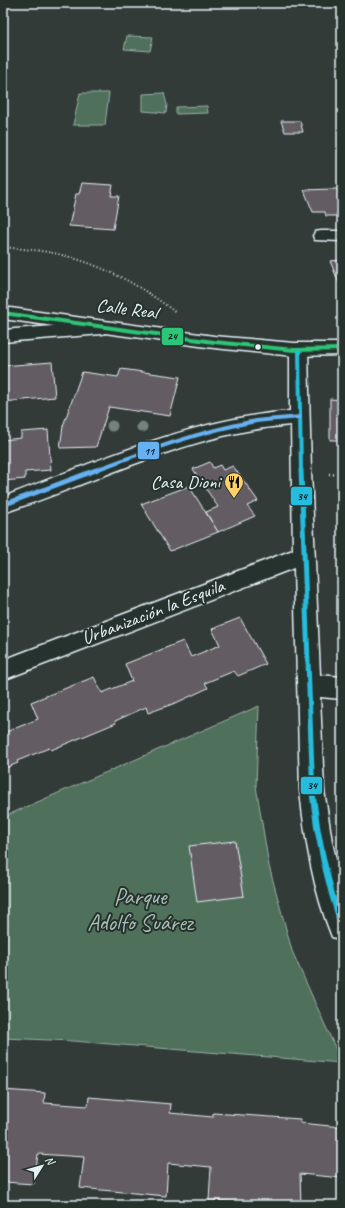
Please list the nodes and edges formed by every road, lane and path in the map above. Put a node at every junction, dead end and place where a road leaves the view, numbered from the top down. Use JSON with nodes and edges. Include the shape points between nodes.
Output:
{"nodes":[{"id":1,"x":320,"y":236,"type":"dead end"},
{"id":2,"x":342,"y":236,"type":"edge"},
{"id":3,"x":3,"y":247,"type":"edge"},
{"id":4,"x":3,"y":313,"type":"edge"},
{"id":5,"x":102,"y":328,"type":"junction"},
{"id":6,"x":3,"y":336,"type":"edge"},
{"id":7,"x":203,"y":340,"type":"junction"},
{"id":8,"x":342,"y":349,"type":"edge"},
{"id":9,"x":299,"y":350,"type":"junction"},
{"id":10,"x":300,"y":417,"type":"junction"},
{"id":11,"x":3,"y":505,"type":"edge"},
{"id":12,"x":304,"y":555,"type":"junction"},
{"id":13,"x":3,"y":670,"type":"edge"},
{"id":14,"x":309,"y":685,"type":"junction"},
{"id":15,"x":342,"y":688,"type":"edge"},
{"id":16,"x":342,"y":927,"type":"edge"}],
"edges":[{"from":1,"to":2,"type":"street"},
{"from":3,"to":7,"type":"path","via":[[60,254],[118,276],[162,301]]},
{"from":4,"to":5,"type":"street","name":"Calle Real"},
{"from":5,"to":6,"type":"street"},
{"from":5,"to":7,"type":"street","name":"Calle Real"},
{"from":7,"to":9,"type":"street","name":"Calle Real"},
{"from":8,"to":9,"type":"street","name":"Calle Real"},
{"from":9,"to":10,"type":"street"},
{"from":10,"to":11,"type":"street","via":[[247,423],[217,430],[108,466]]},
{"from":10,"to":12,"type":"street"},
{"from":12,"to":13,"type":"street","name":"Urbanización la Esquila"},
{"from":12,"to":14,"type":"street"},
{"from":14,"to":15,"type":"street"},
{"from":14,"to":16,"type":"street","via":[[312,790],[316,825]]}]}
